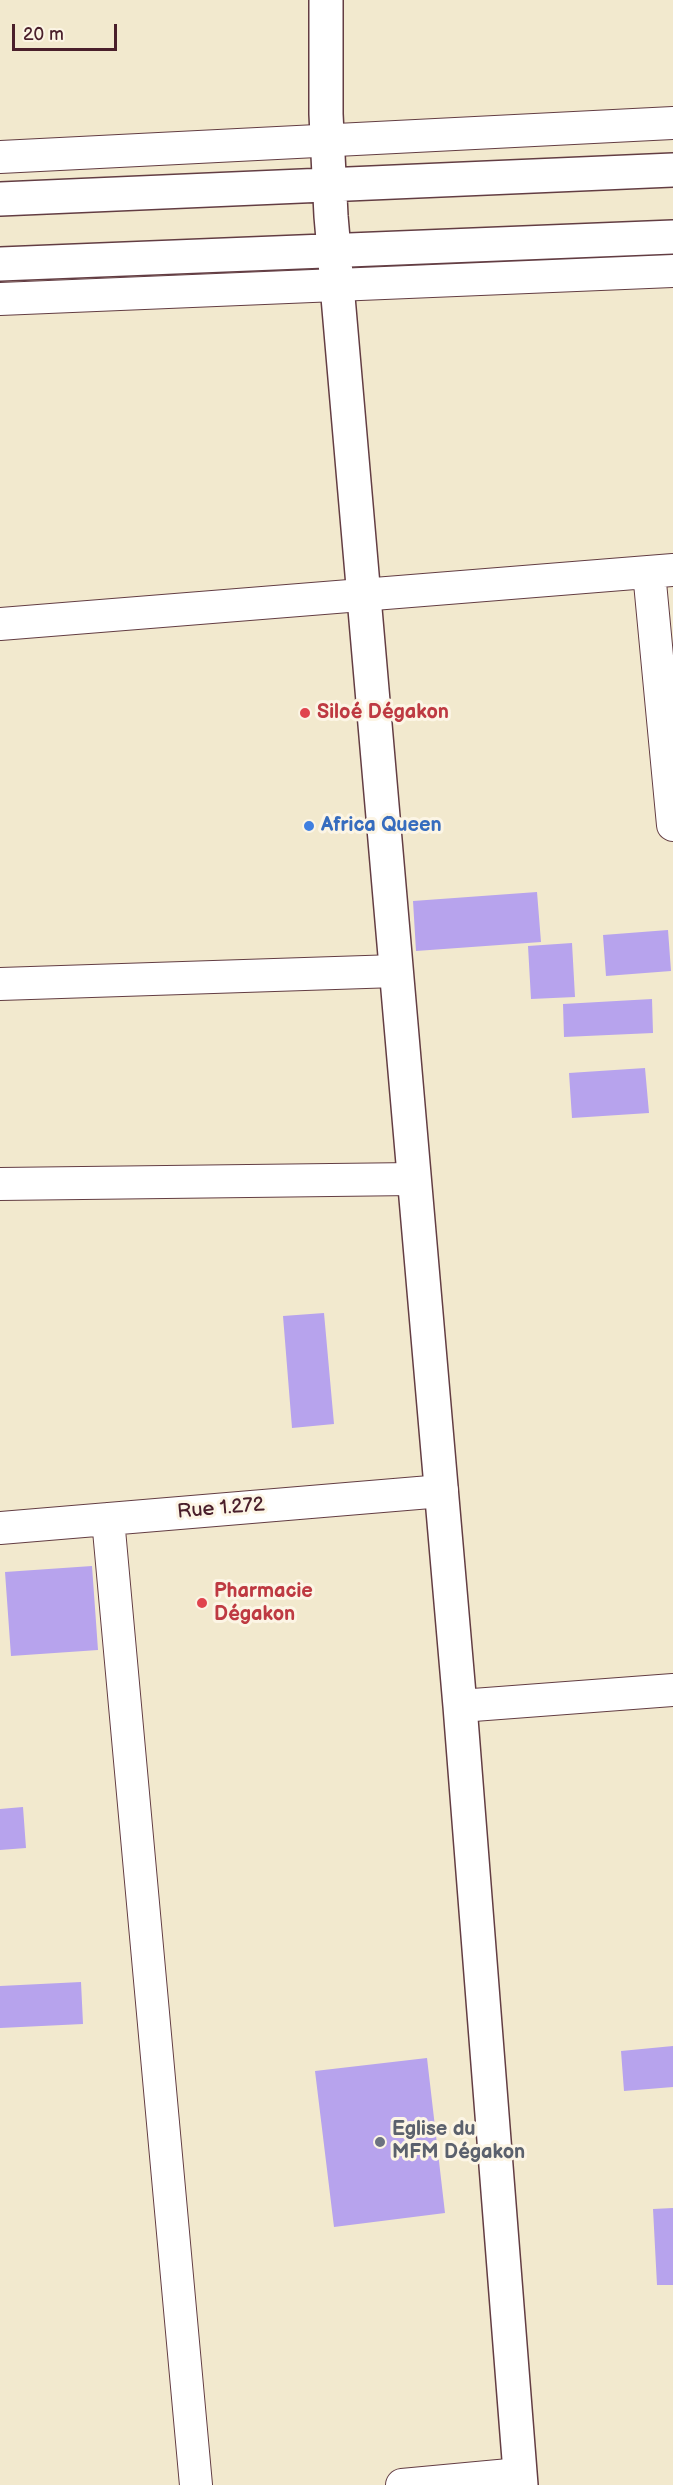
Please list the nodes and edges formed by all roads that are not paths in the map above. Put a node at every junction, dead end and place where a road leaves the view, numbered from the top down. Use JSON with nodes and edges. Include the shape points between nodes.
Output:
{"nodes":[{"id":1,"x":326,"y":0,"type":"edge"},
{"id":2,"x":673,"y":123,"type":"edge"},
{"id":3,"x":328,"y":140,"type":"junction"},
{"id":4,"x":0,"y":157,"type":"edge"},
{"id":5,"x":673,"y":170,"type":"edge"},
{"id":6,"x":329,"y":184,"type":"junction"},
{"id":7,"x":0,"y":199,"type":"edge"},
{"id":8,"x":673,"y":237,"type":"edge"},
{"id":9,"x":334,"y":252,"type":"junction"},
{"id":10,"x":0,"y":264,"type":"edge"},
{"id":11,"x":673,"y":271,"type":"edge"},
{"id":12,"x":337,"y":284,"type":"junction"},
{"id":13,"x":0,"y":299,"type":"edge"},
{"id":14,"x":661,"y":571,"type":"edge"},
{"id":15,"x":366,"y":596,"type":"junction"},
{"id":16,"x":0,"y":624,"type":"edge"},
{"id":17,"x":673,"y":825,"type":"edge"},
{"id":18,"x":396,"y":971,"type":"junction"},
{"id":19,"x":0,"y":984,"type":"edge"},
{"id":20,"x":414,"y":1179,"type":"junction"},
{"id":21,"x":0,"y":1184,"type":"edge"},
{"id":22,"x":442,"y":1491,"type":"junction"},
{"id":23,"x":108,"y":1518,"type":"junction"},
{"id":24,"x":0,"y":1528,"type":"edge"},
{"id":25,"x":673,"y":1690,"type":"edge"},
{"id":26,"x":460,"y":1706,"type":"junction"},
{"id":27,"x":521,"y":2479,"type":"edge"},
{"id":28,"x":196,"y":2485,"type":"edge"},
{"id":29,"x":402,"y":2485,"type":"edge"}],
"edges":[{"from":1,"to":3,"type":"street"},
{"from":2,"to":3,"type":"street"},
{"from":3,"to":4,"type":"street"},
{"from":3,"to":6,"type":"street"},
{"from":5,"to":6,"type":"street"},
{"from":6,"to":7,"type":"street"},
{"from":6,"to":9,"type":"street"},
{"from":8,"to":9,"type":"street"},
{"from":9,"to":10,"type":"street"},
{"from":9,"to":12,"type":"street"},
{"from":11,"to":12,"type":"street"},
{"from":12,"to":13,"type":"street"},
{"from":12,"to":15,"type":"street"},
{"from":14,"to":15,"type":"street"},
{"from":14,"to":17,"type":"street"},
{"from":15,"to":16,"type":"street"},
{"from":15,"to":18,"type":"street"},
{"from":18,"to":19,"type":"street"},
{"from":18,"to":20,"type":"street"},
{"from":20,"to":21,"type":"street"},
{"from":20,"to":22,"type":"street"},
{"from":22,"to":23,"type":"street","name":"Rue 1.272"},
{"from":22,"to":26,"type":"street"},
{"from":23,"to":24,"type":"street","name":"Rue 1.272"},
{"from":23,"to":28,"type":"street"},
{"from":25,"to":26,"type":"street"},
{"from":26,"to":27,"type":"street"},
{"from":27,"to":29,"type":"street"}]}
